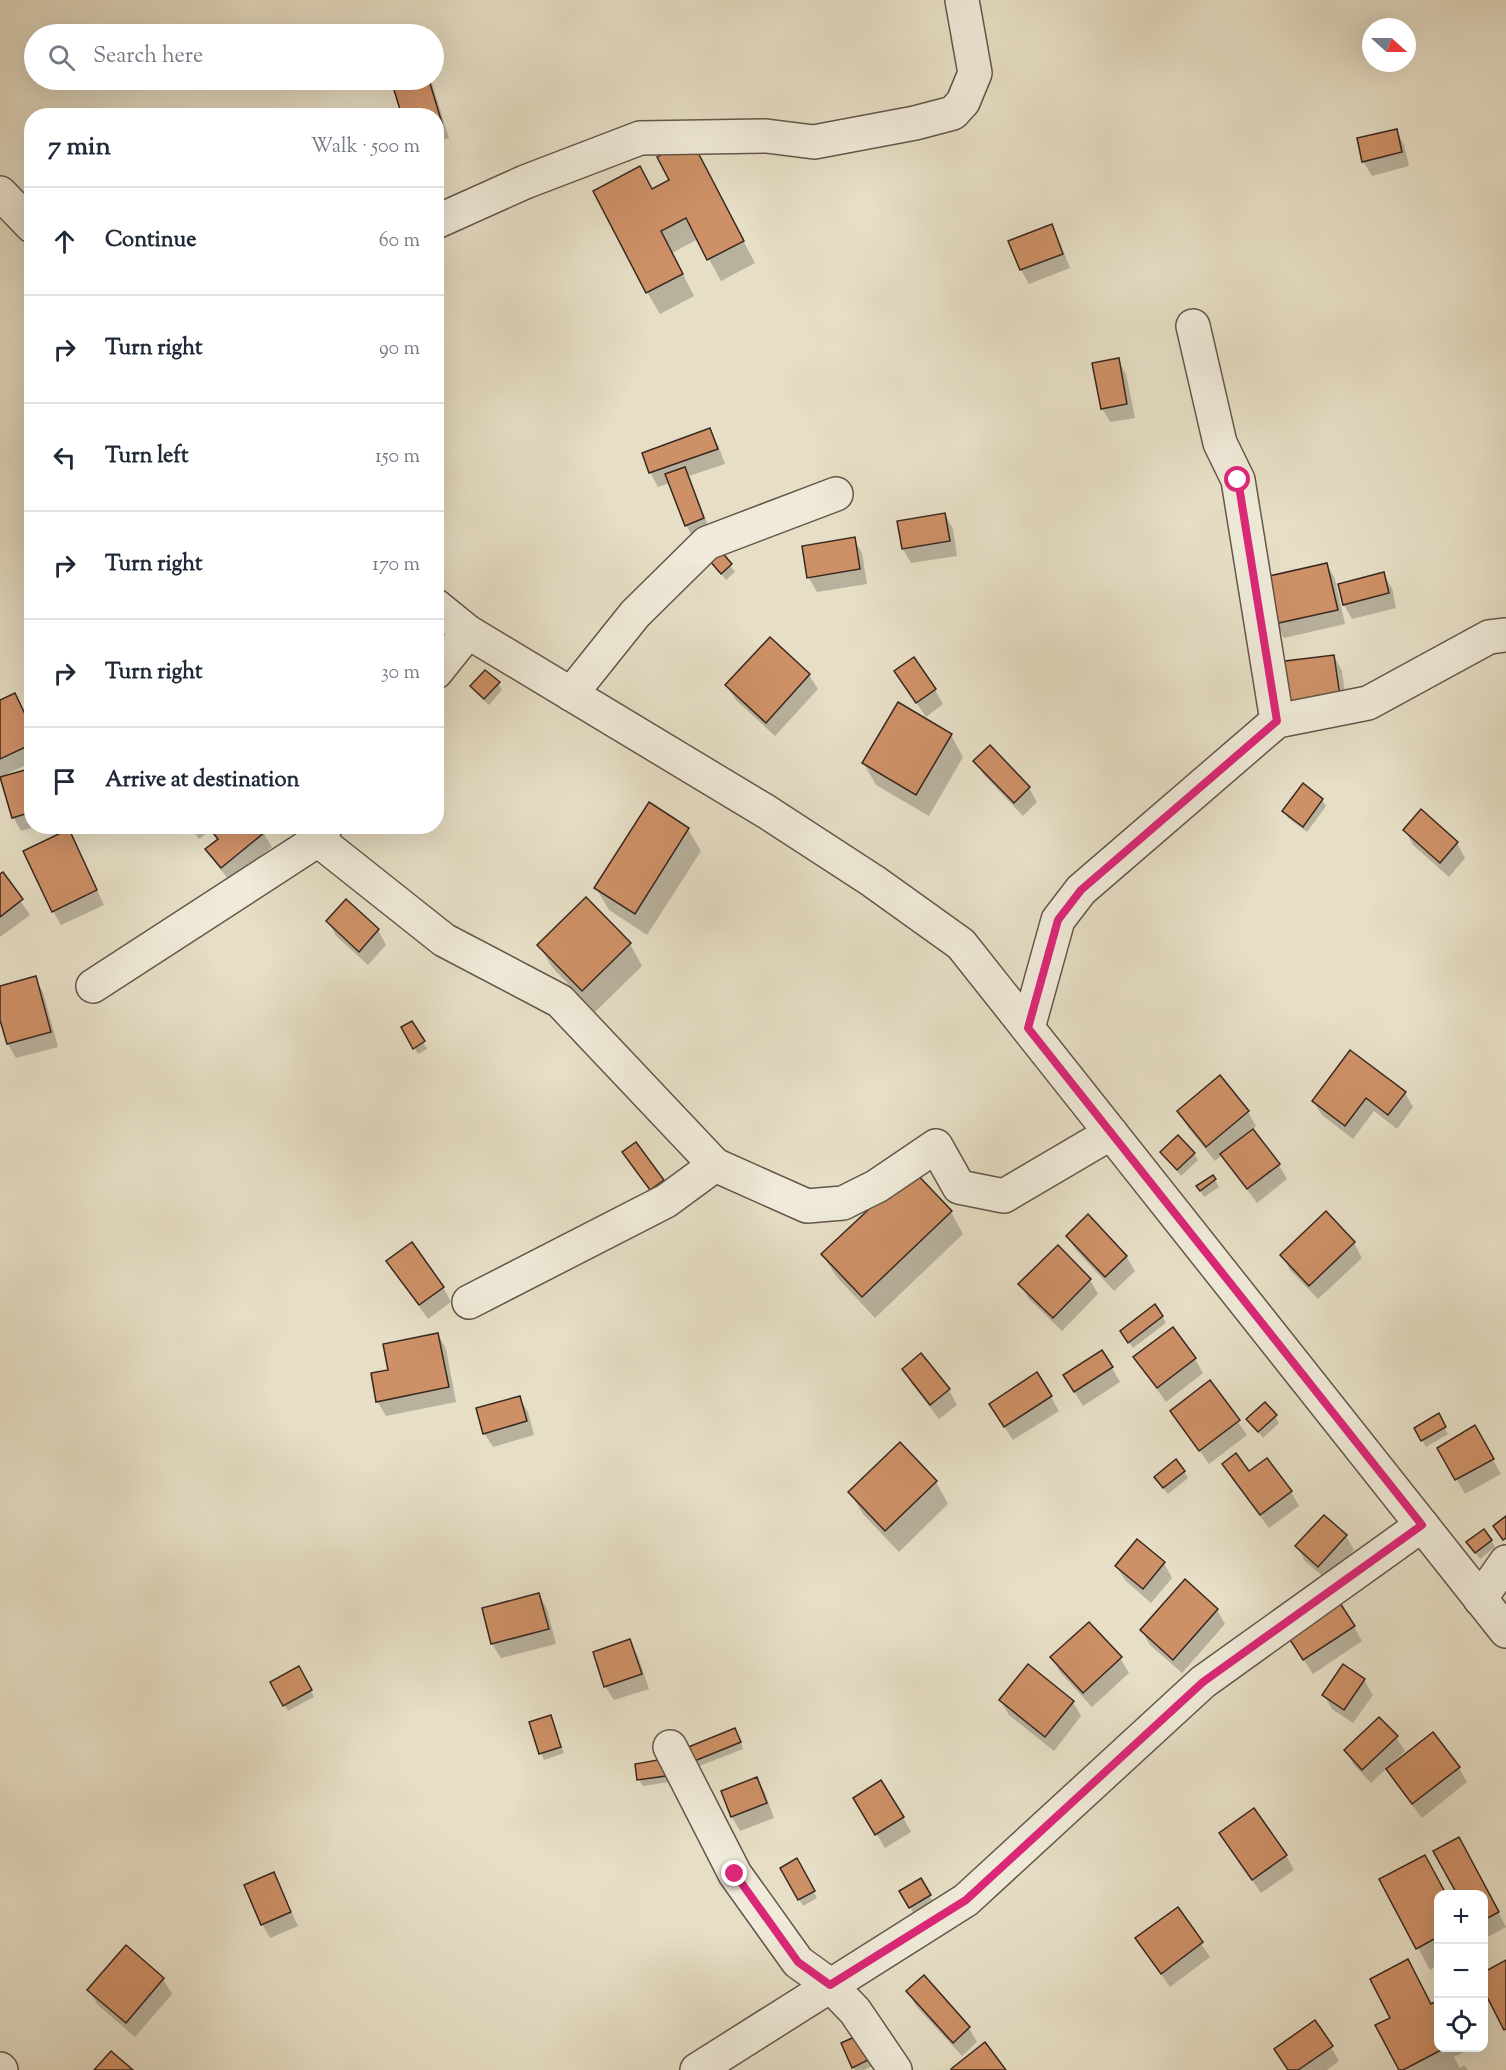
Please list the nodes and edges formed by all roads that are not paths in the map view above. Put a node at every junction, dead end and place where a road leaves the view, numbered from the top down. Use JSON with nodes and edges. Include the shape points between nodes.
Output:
{"nodes":[{"id":1,"x":962,"y":0,"type":"edge"},
{"id":2,"x":0,"y":193,"type":"edge"},
{"id":3,"x":24,"y":218,"type":"edge"},
{"id":4,"x":444,"y":218,"type":"edge"},
{"id":5,"x":1193,"y":326,"type":"dead end"},
{"id":6,"x":836,"y":494,"type":"dead end"},
{"id":7,"x":444,"y":612,"type":"edge"},
{"id":8,"x":468,"y":632,"type":"junction"},
{"id":9,"x":1506,"y":635,"type":"edge"},
{"id":10,"x":444,"y":662,"type":"edge"},
{"id":11,"x":571,"y":694,"type":"junction"},
{"id":12,"x":1277,"y":721,"type":"junction"},
{"id":13,"x":321,"y":834,"type":"edge"},
{"id":14,"x":323,"y":834,"type":"edge"},
{"id":15,"x":93,"y":986,"type":"dead end"},
{"id":16,"x":1028,"y":1028,"type":"junction"},
{"id":17,"x":1111,"y":1133,"type":"junction"},
{"id":18,"x":715,"y":1165,"type":"junction"},
{"id":19,"x":469,"y":1302,"type":"dead end"},
{"id":20,"x":1422,"y":1525,"type":"junction"},
{"id":21,"x":1506,"y":1562,"type":"edge"},
{"id":22,"x":1480,"y":1599,"type":"junction"},
{"id":23,"x":1506,"y":1631,"type":"edge"},
{"id":24,"x":670,"y":1747,"type":"dead end"},
{"id":25,"x":830,"y":1985,"type":"junction"},
{"id":26,"x":697,"y":2070,"type":"edge"},
{"id":27,"x":895,"y":2070,"type":"edge"}],
"edges":[{"from":1,"to":4,"type":"street","via":[[975,73],[963,102],[953,112],[813,142],[766,136],[640,138]]},
{"from":2,"to":3,"type":"street"},
{"from":5,"to":12,"type":"street","via":[[1220,443],[1238,480]]},
{"from":6,"to":11,"type":"street","via":[[707,543],[635,614]]},
{"from":7,"to":8,"type":"street"},
{"from":8,"to":10,"type":"street"},
{"from":8,"to":11,"type":"street"},
{"from":9,"to":12,"type":"street","via":[[1489,637],[1368,703]]},
{"from":11,"to":16,"type":"street","via":[[767,812],[961,944]]},
{"from":12,"to":16,"type":"street","via":[[1081,890],[1058,920]]},
{"from":13,"to":15,"type":"street"},
{"from":14,"to":18,"type":"street","via":[[444,940],[560,1001]]},
{"from":16,"to":17,"type":"street"},
{"from":17,"to":18,"type":"street","via":[[1004,1196],[958,1187],[936,1146],[877,1186],[843,1203],[807,1206]]},
{"from":17,"to":20,"type":"street"},
{"from":18,"to":19,"type":"street","via":[[666,1202]]},
{"from":20,"to":22,"type":"street"},
{"from":20,"to":25,"type":"street","via":[[1203,1682],[966,1900]]},
{"from":21,"to":22,"type":"street"},
{"from":22,"to":23,"type":"street"},
{"from":24,"to":25,"type":"street","via":[[735,1874],[798,1962]]},
{"from":25,"to":26,"type":"street"},
{"from":25,"to":27,"type":"street","via":[[855,2011]]}]}
